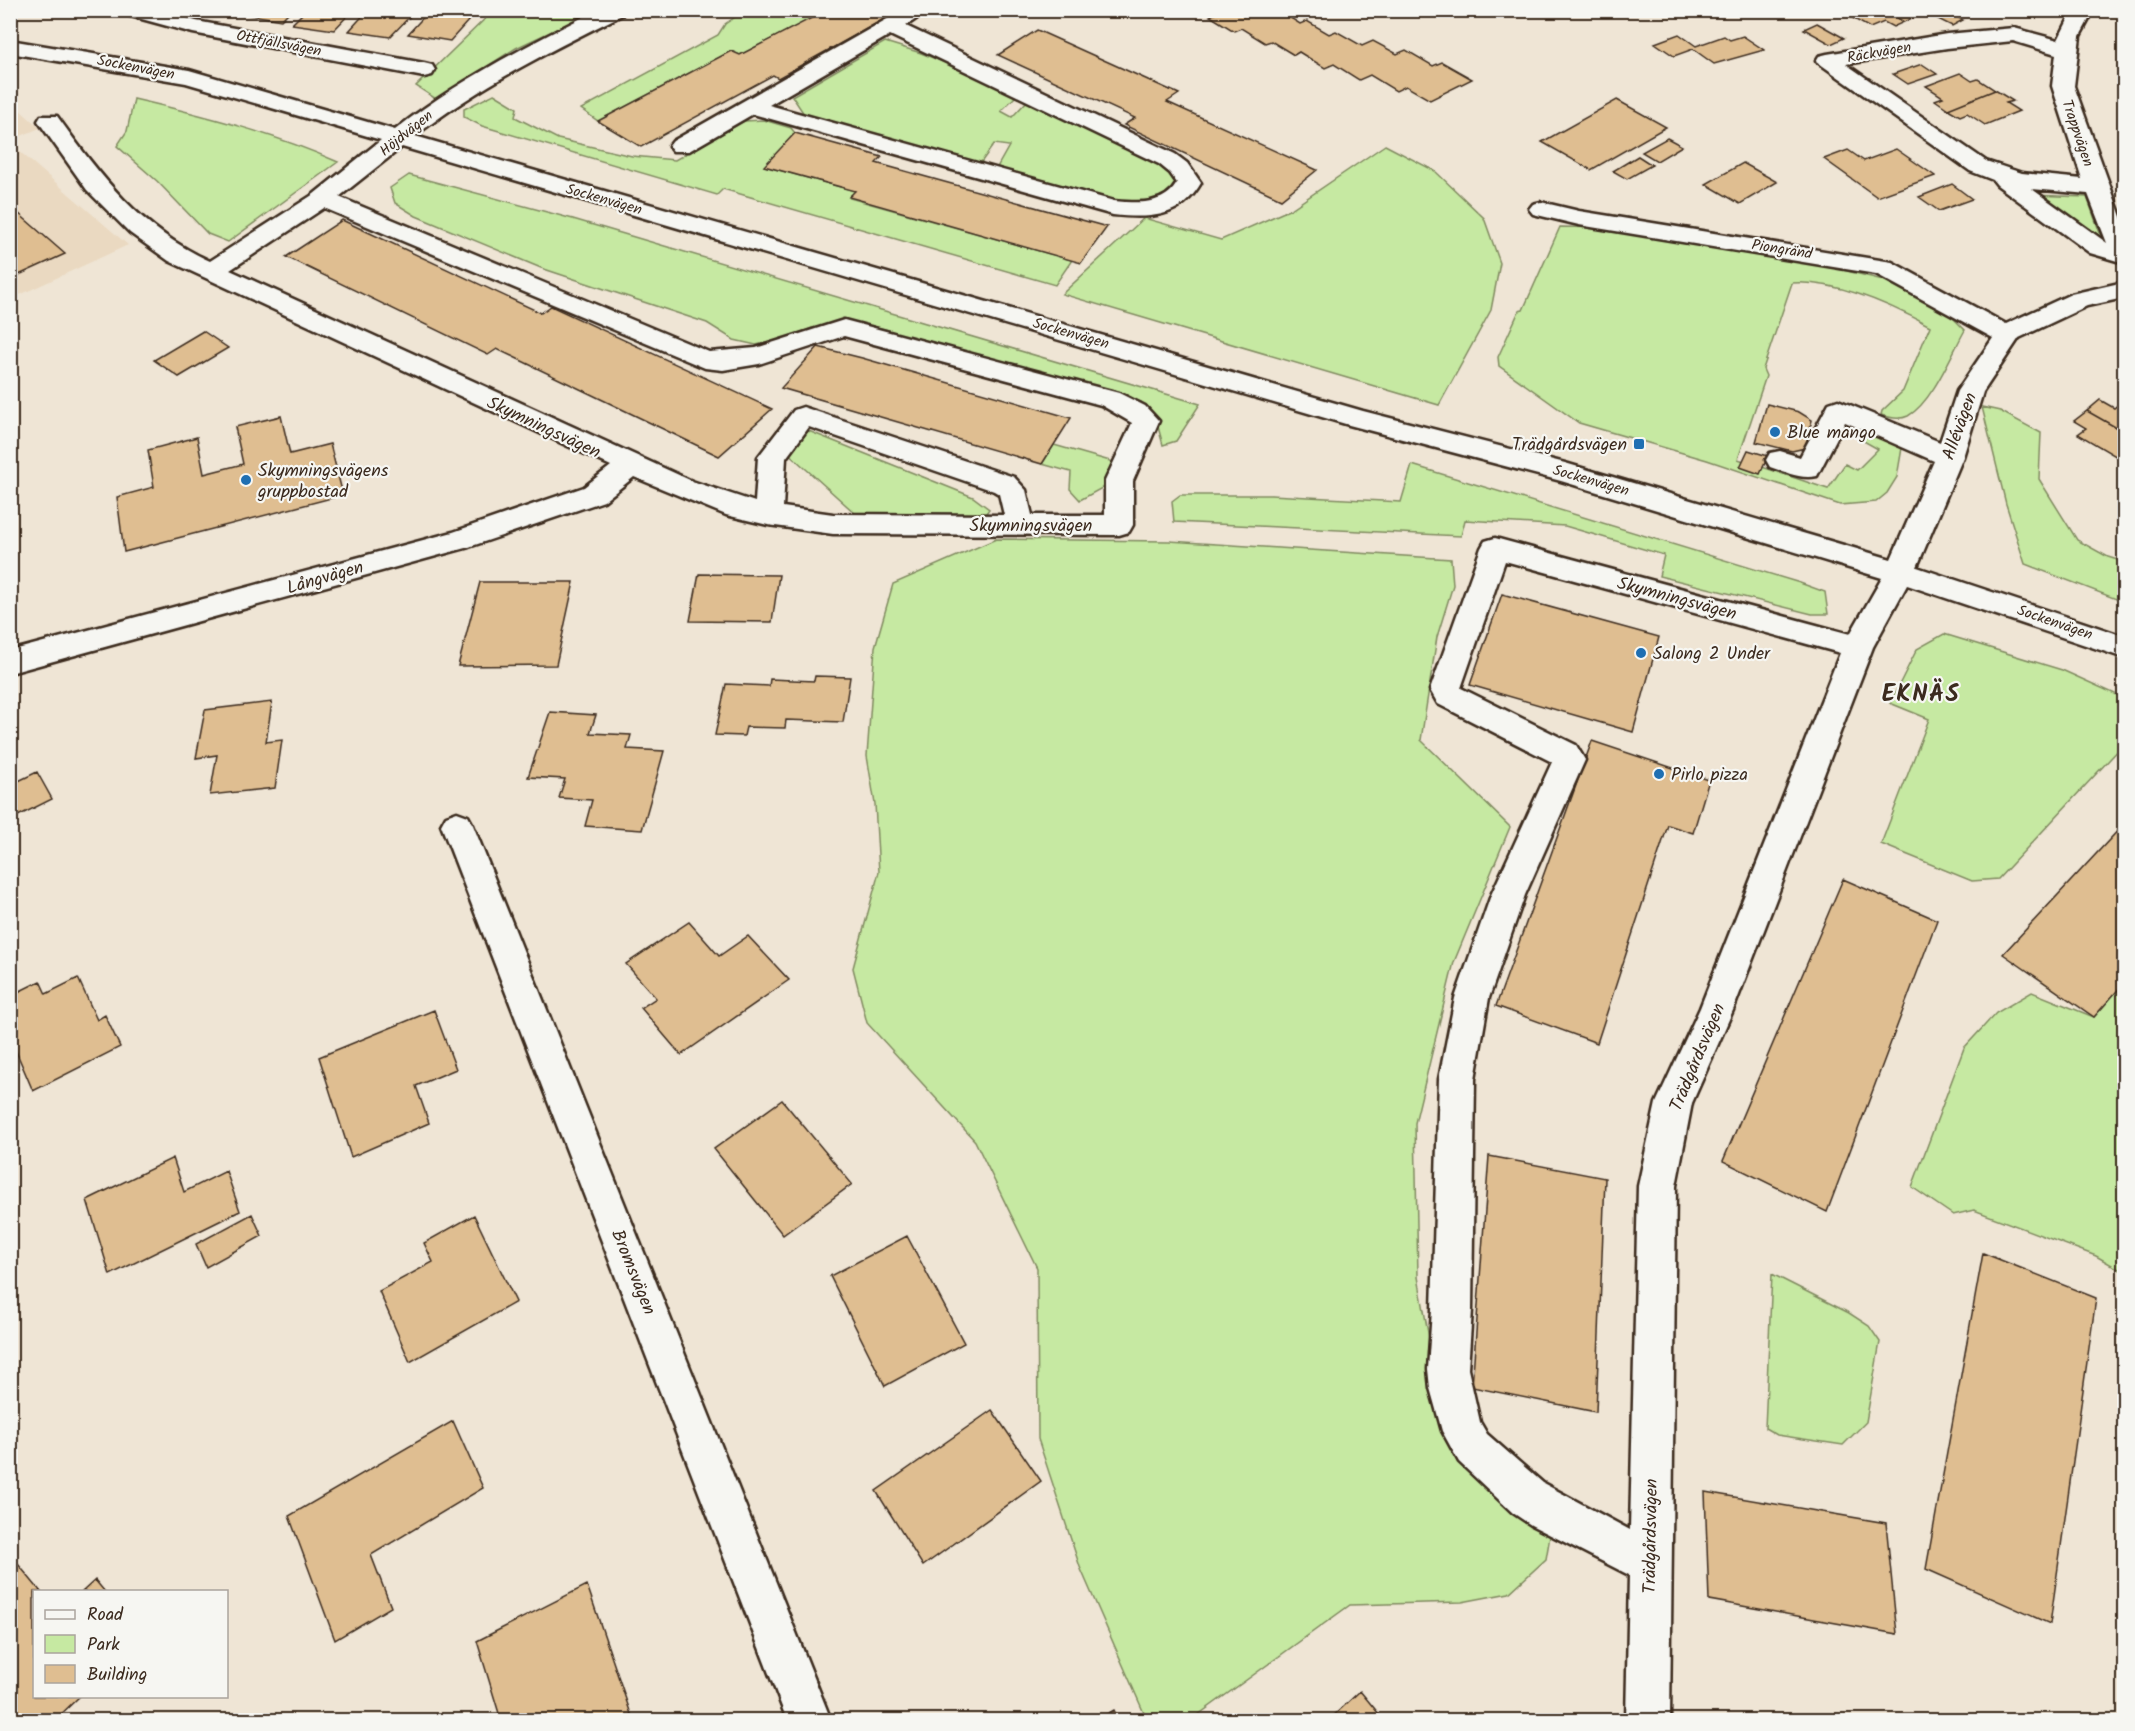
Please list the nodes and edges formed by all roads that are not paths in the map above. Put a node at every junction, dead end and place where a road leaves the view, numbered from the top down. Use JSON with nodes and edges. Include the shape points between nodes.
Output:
{"nodes":[{"id":1,"x":135,"y":10,"type":"edge"},
{"id":2,"x":614,"y":10,"type":"edge"},
{"id":3,"x":919,"y":10,"type":"edge"},
{"id":4,"x":2084,"y":10,"type":"edge"},
{"id":5,"x":891,"y":27,"type":"junction"},
{"id":6,"x":10,"y":46,"type":"edge"},
{"id":7,"x":2066,"y":50,"type":"junction"},
{"id":8,"x":424,"y":70,"type":"dead end"},
{"id":9,"x":752,"y":107,"type":"junction"},
{"id":10,"x":49,"y":121,"type":"dead end"},
{"id":11,"x":396,"y":139,"type":"junction"},
{"id":12,"x":681,"y":146,"type":"dead end"},
{"id":13,"x":2001,"y":177,"type":"junction"},
{"id":14,"x":2097,"y":187,"type":"junction"},
{"id":15,"x":322,"y":199,"type":"junction"},
{"id":16,"x":1541,"y":209,"type":"dead end"},
{"id":17,"x":2124,"y":254,"type":"edge"},
{"id":18,"x":210,"y":272,"type":"junction"},
{"id":19,"x":2124,"y":290,"type":"edge"},
{"id":20,"x":2007,"y":335,"type":"junction"},
{"id":21,"x":1949,"y":457,"type":"junction"},
{"id":22,"x":1780,"y":460,"type":"dead end"},
{"id":23,"x":629,"y":466,"type":"junction"},
{"id":24,"x":768,"y":515,"type":"junction"},
{"id":25,"x":1020,"y":525,"type":"junction"},
{"id":26,"x":1900,"y":572,"type":"junction"},
{"id":27,"x":1858,"y":647,"type":"junction"},
{"id":28,"x":2124,"y":647,"type":"edge"},
{"id":29,"x":10,"y":663,"type":"edge"},
{"id":30,"x":457,"y":825,"type":"dead end"},
{"id":31,"x":1649,"y":1562,"type":"junction"},
{"id":32,"x":809,"y":1720,"type":"edge"},
{"id":33,"x":1648,"y":1720,"type":"edge"}],
"edges":[{"from":1,"to":8,"type":"street","name":"Ottfjällsvägen","via":[[204,29]]},
{"from":2,"to":11,"type":"street","name":"Höjdvägen","via":[[470,87]]},
{"from":3,"to":5,"type":"street"},
{"from":4,"to":7,"type":"street","name":"Trappvägen","via":[[2069,36]]},
{"from":5,"to":9,"type":"street"},
{"from":5,"to":9,"type":"street","via":[[1167,159],[1186,176],[1186,191],[1158,208],[1141,212],[1113,208]]},
{"from":6,"to":11,"type":"street","name":"Sockenvägen","via":[[189,77]]},
{"from":7,"to":13,"type":"street","name":"Räckvägen","via":[[2014,34],[1827,62],[1978,166]]},
{"from":7,"to":14,"type":"street","name":"Trappvägen","via":[[2063,86]]},
{"from":9,"to":12,"type":"street"},
{"from":10,"to":18,"type":"street","name":"Skymningsvägen","via":[[95,185],[139,228],[178,256]]},
{"from":11,"to":15,"type":"street","name":"Höjdvägen"},
{"from":11,"to":26,"type":"street","name":"Sockenvägen","via":[[1359,419],[1588,479]]},
{"from":13,"to":14,"type":"street","name":"Räckvägen"},
{"from":13,"to":17,"type":"street","name":"Räckvägen","via":[[2099,248]]},
{"from":14,"to":17,"type":"street","name":"Trappvägen"},
{"from":15,"to":18,"type":"street","name":"Höjdvägen"},
{"from":15,"to":25,"type":"street","name":"Skymningsvägen","via":[[705,360],[725,363],[755,358],[844,328],[1110,399],[1146,421],[1119,481],[1119,525]]},
{"from":16,"to":20,"type":"street","name":"Piongränd","via":[[1883,267]]},
{"from":18,"to":23,"type":"street","name":"Skymningsvägen"},
{"from":19,"to":20,"type":"street","name":"Allévägen","via":[[2080,300]]},
{"from":20,"to":21,"type":"street","name":"Allévägen","via":[[1970,391]]},
{"from":21,"to":22,"type":"street","via":[[1838,409],[1807,469]]},
{"from":21,"to":26,"type":"street","name":"Allévägen"},
{"from":23,"to":24,"type":"street","name":"Skymningsvägen","via":[[726,505]]},
{"from":23,"to":29,"type":"street","name":"Långvägen","via":[[594,494],[459,540]]},
{"from":24,"to":25,"type":"street","name":"Skymningsvägen","via":[[833,524]]},
{"from":24,"to":25,"type":"street","via":[[770,464],[803,416],[1004,484],[1012,490]]},
{"from":26,"to":27,"type":"street","name":"Trädgårdsvägen"},
{"from":26,"to":28,"type":"street","name":"Sockenvägen"},
{"from":27,"to":31,"type":"street","name":"Trädgårdsvägen","via":[[1717,1008],[1674,1103],[1657,1186]]},
{"from":27,"to":31,"type":"street","name":"Skymningsvägen","via":[[1495,548],[1445,690],[1449,696],[1565,754],[1569,760],[1508,895],[1472,998],[1457,1079],[1450,1388],[1462,1431],[1473,1449],[1528,1498]]},
{"from":30,"to":32,"type":"street","name":"Bromsvägen"},
{"from":31,"to":33,"type":"street","name":"Trädgårdsvägen"}]}
